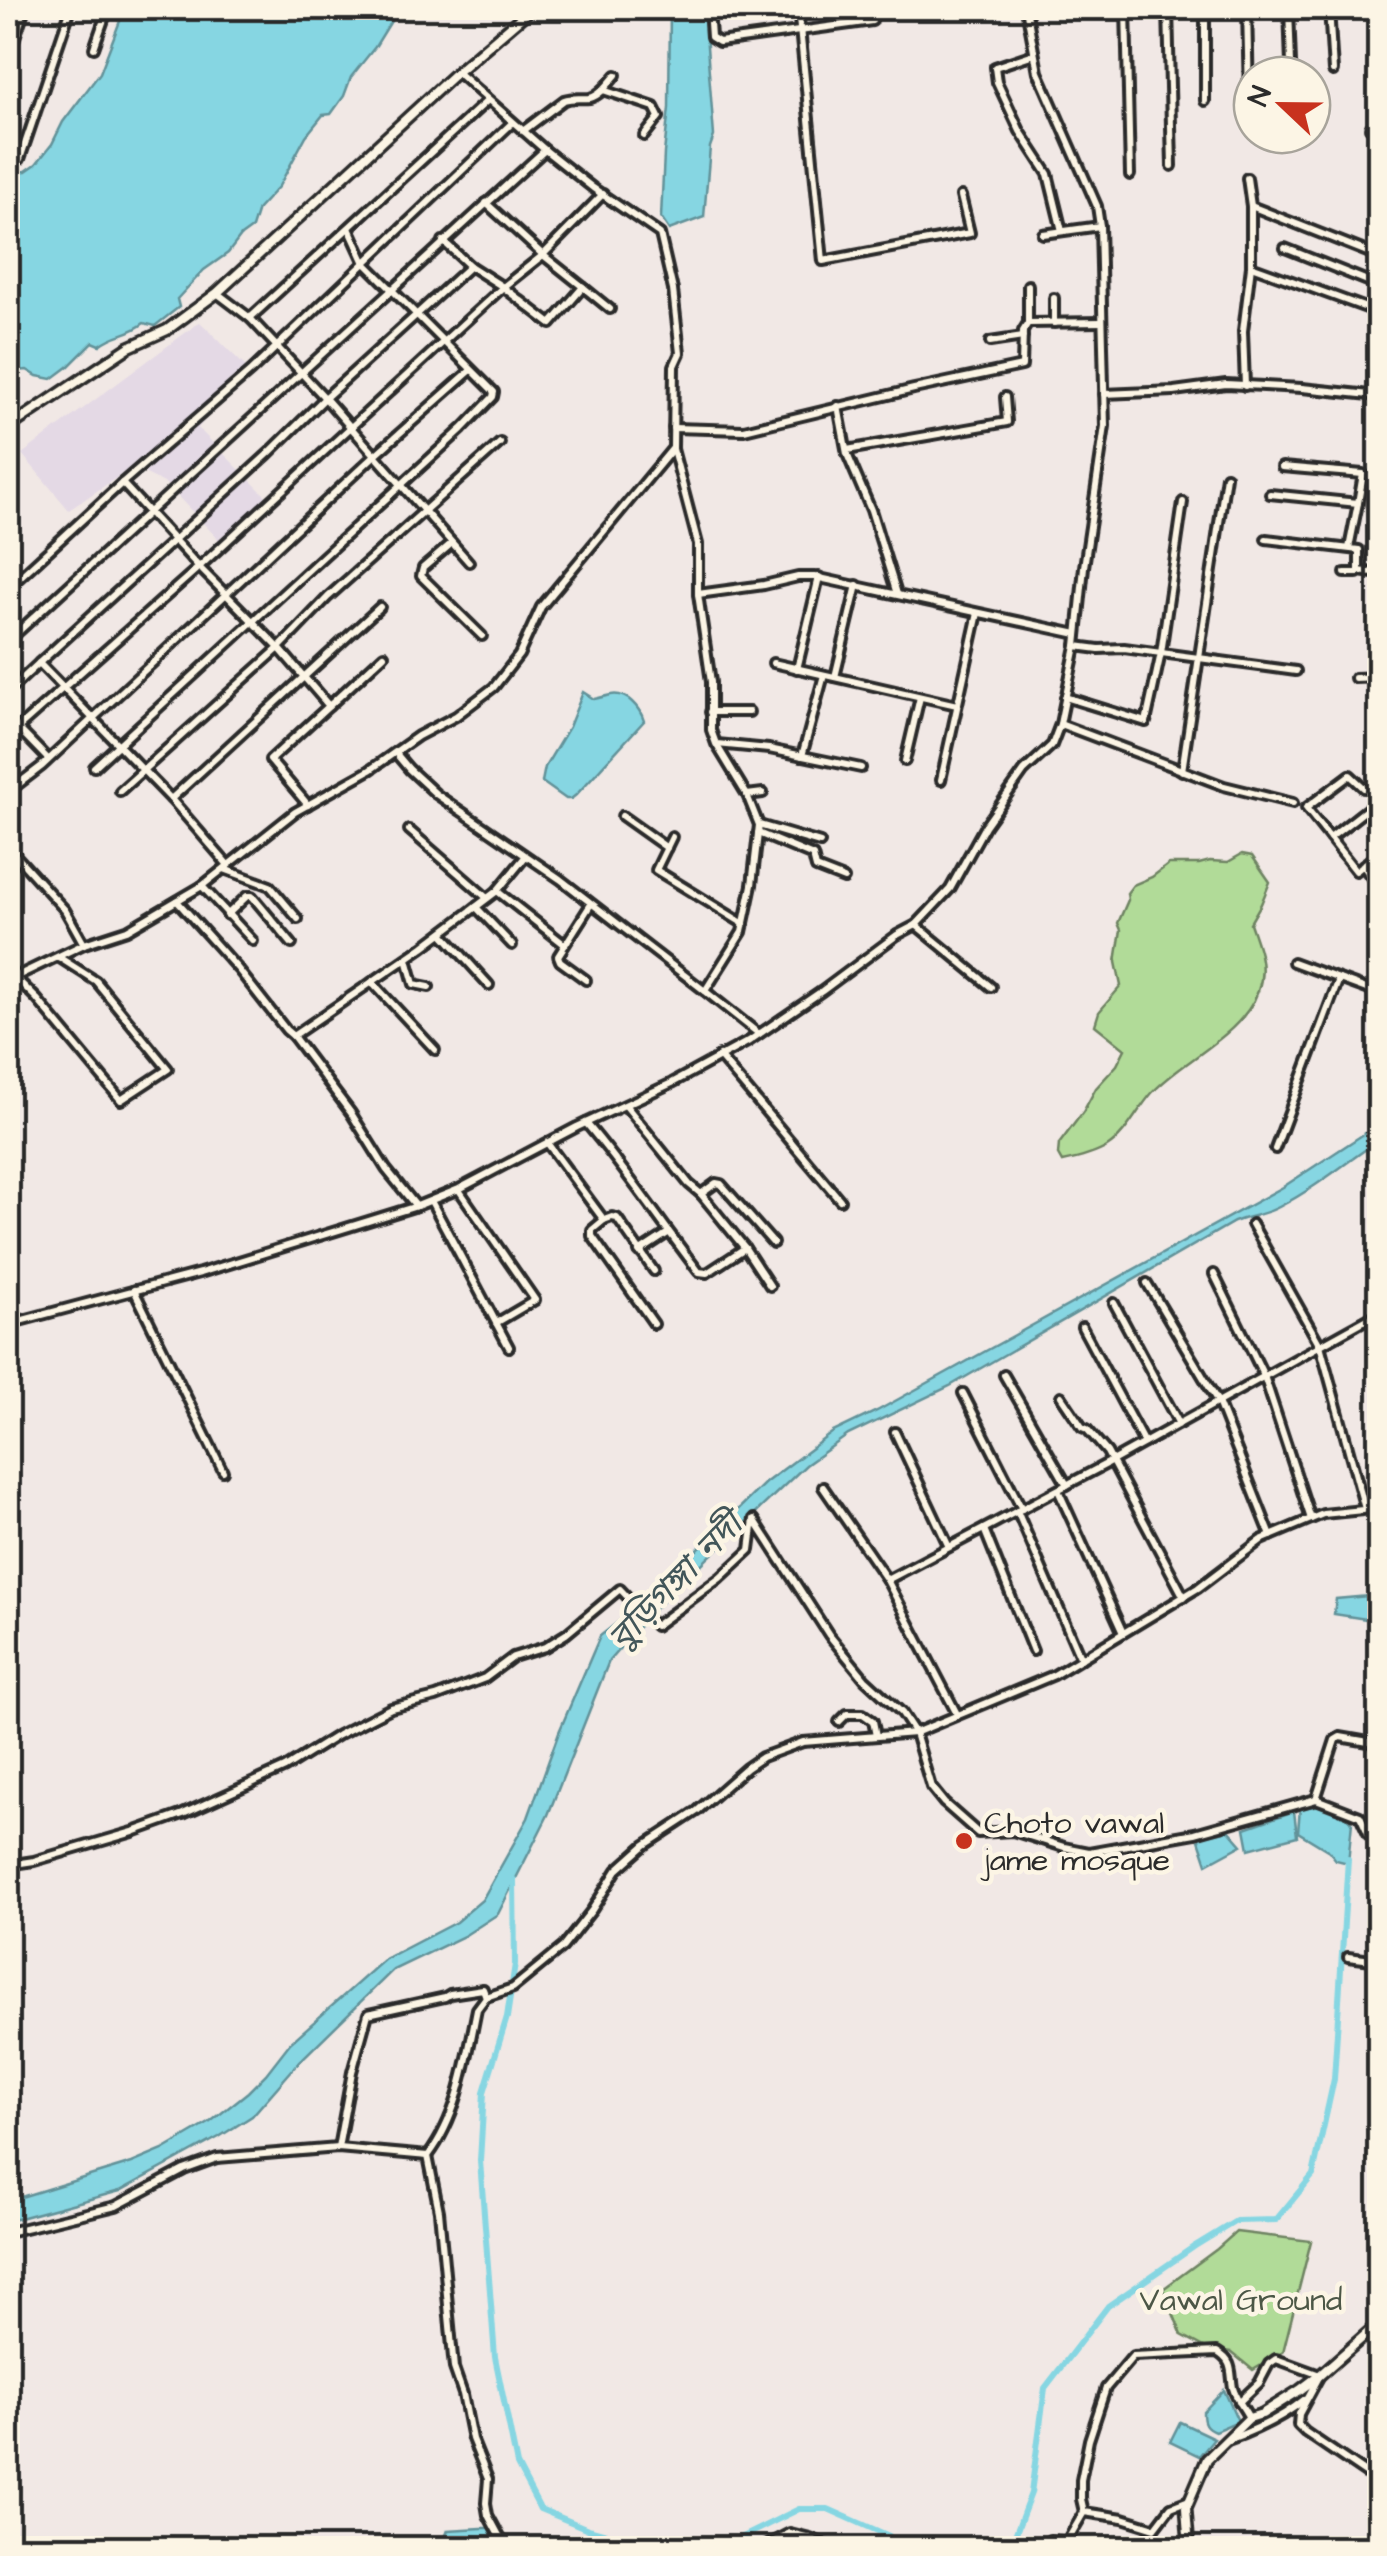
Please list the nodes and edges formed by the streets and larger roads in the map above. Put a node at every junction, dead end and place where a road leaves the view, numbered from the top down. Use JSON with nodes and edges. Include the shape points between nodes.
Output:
{"nodes":[{"id":1,"x":25,"y":8,"type":"edge"},
{"id":2,"x":71,"y":8,"type":"edge"},
{"id":3,"x":108,"y":8,"type":"edge"},
{"id":4,"x":532,"y":8,"type":"edge"},
{"id":5,"x":712,"y":8,"type":"edge"},
{"id":6,"x":798,"y":8,"type":"edge"},
{"id":7,"x":1026,"y":8,"type":"edge"},
{"id":8,"x":1126,"y":8,"type":"edge"},
{"id":9,"x":1168,"y":8,"type":"edge"},
{"id":10,"x":1205,"y":8,"type":"edge"},
{"id":11,"x":1247,"y":8,"type":"edge"},
{"id":12,"x":1290,"y":8,"type":"edge"},
{"id":13,"x":1329,"y":8,"type":"edge"},
{"id":14,"x":872,"y":20,"type":"dead end"},
{"id":15,"x":800,"y":30,"type":"junction"},
{"id":16,"x":94,"y":48,"type":"dead end"},
{"id":17,"x":1034,"y":54,"type":"junction"},
{"id":18,"x":1249,"y":55,"type":"edge"},
{"id":19,"x":1291,"y":55,"type":"edge"},
{"id":20,"x":8,"y":58,"type":"edge"},
{"id":21,"x":1333,"y":71,"type":"dead end"},
{"id":22,"x":456,"y":72,"type":"junction"},
{"id":23,"x":616,"y":75,"type":"dead end"},
{"id":24,"x":603,"y":90,"type":"junction"},
{"id":25,"x":488,"y":100,"type":"junction"},
{"id":26,"x":1205,"y":100,"type":"dead end"},
{"id":27,"x":1380,"y":120,"type":"edge"},
{"id":28,"x":512,"y":123,"type":"junction"},
{"id":29,"x":1370,"y":128,"type":"dead end"},
{"id":30,"x":523,"y":131,"type":"junction"},
{"id":31,"x":644,"y":136,"type":"dead end"},
{"id":32,"x":545,"y":150,"type":"junction"},
{"id":33,"x":20,"y":159,"type":"dead end"},
{"id":34,"x":1172,"y":166,"type":"dead end"},
{"id":35,"x":1130,"y":175,"type":"dead end"},
{"id":36,"x":1247,"y":178,"type":"dead end"},
{"id":37,"x":603,"y":194,"type":"junction"},
{"id":38,"x":961,"y":196,"type":"dead end"},
{"id":39,"x":486,"y":203,"type":"junction"},
{"id":40,"x":1251,"y":206,"type":"junction"},
{"id":41,"x":1100,"y":226,"type":"junction"},
{"id":42,"x":349,"y":228,"type":"junction"},
{"id":43,"x":1062,"y":230,"type":"junction"},
{"id":44,"x":1043,"y":234,"type":"dead end"},
{"id":45,"x":444,"y":240,"type":"junction"},
{"id":46,"x":1285,"y":248,"type":"dead end"},
{"id":47,"x":543,"y":255,"type":"junction"},
{"id":48,"x":1380,"y":257,"type":"edge"},
{"id":49,"x":365,"y":264,"type":"junction"},
{"id":50,"x":470,"y":266,"type":"junction"},
{"id":51,"x":1252,"y":266,"type":"junction"},
{"id":52,"x":1028,"y":286,"type":"dead end"},
{"id":53,"x":1380,"y":286,"type":"edge"},
{"id":54,"x":503,"y":287,"type":"junction"},
{"id":55,"x":583,"y":287,"type":"junction"},
{"id":56,"x":391,"y":290,"type":"junction"},
{"id":57,"x":218,"y":292,"type":"junction"},
{"id":58,"x":1054,"y":298,"type":"dead end"},
{"id":59,"x":610,"y":309,"type":"dead end"},
{"id":60,"x":1380,"y":313,"type":"edge"},
{"id":61,"x":417,"y":314,"type":"junction"},
{"id":62,"x":250,"y":318,"type":"junction"},
{"id":63,"x":1102,"y":322,"type":"junction"},
{"id":64,"x":1028,"y":323,"type":"junction"},
{"id":65,"x":1054,"y":323,"type":"junction"},
{"id":66,"x":1023,"y":337,"type":"junction"},
{"id":67,"x":990,"y":342,"type":"dead end"},
{"id":68,"x":442,"y":343,"type":"junction"},
{"id":69,"x":277,"y":345,"type":"junction"},
{"id":70,"x":470,"y":371,"type":"junction"},
{"id":71,"x":302,"y":373,"type":"junction"},
{"id":72,"x":1245,"y":386,"type":"junction"},
{"id":73,"x":1104,"y":394,"type":"junction"},
{"id":74,"x":1380,"y":396,"type":"edge"},
{"id":75,"x":1005,"y":397,"type":"dead end"},
{"id":76,"x":325,"y":398,"type":"junction"},
{"id":77,"x":838,"y":406,"type":"junction"},
{"id":78,"x":351,"y":427,"type":"junction"},
{"id":79,"x":8,"y":428,"type":"edge"},
{"id":80,"x":673,"y":428,"type":"junction"},
{"id":81,"x":500,"y":443,"type":"dead end"},
{"id":82,"x":673,"y":448,"type":"junction"},
{"id":83,"x":847,"y":450,"type":"junction"},
{"id":84,"x":374,"y":455,"type":"junction"},
{"id":85,"x":1282,"y":466,"type":"dead end"},
{"id":86,"x":1226,"y":476,"type":"dead end"},
{"id":87,"x":122,"y":483,"type":"junction"},
{"id":88,"x":400,"y":484,"type":"junction"},
{"id":89,"x":1270,"y":494,"type":"dead end"},
{"id":90,"x":1183,"y":502,"type":"dead end"},
{"id":91,"x":1358,"y":504,"type":"junction"},
{"id":92,"x":148,"y":511,"type":"junction"},
{"id":93,"x":425,"y":511,"type":"junction"},
{"id":94,"x":1266,"y":539,"type":"dead end"},
{"id":95,"x":175,"y":540,"type":"junction"},
{"id":96,"x":452,"y":543,"type":"junction"},
{"id":97,"x":1348,"y":548,"type":"junction"},
{"id":98,"x":469,"y":562,"type":"dead end"},
{"id":99,"x":199,"y":567,"type":"junction"},
{"id":100,"x":1359,"y":571,"type":"junction"},
{"id":101,"x":1345,"y":573,"type":"dead end"},
{"id":102,"x":1380,"y":574,"type":"edge"},
{"id":103,"x":819,"y":577,"type":"junction"},
{"id":104,"x":857,"y":585,"type":"junction"},
{"id":105,"x":8,"y":588,"type":"edge"},
{"id":106,"x":228,"y":593,"type":"junction"},
{"id":107,"x":698,"y":594,"type":"junction"},
{"id":108,"x":896,"y":594,"type":"junction"},
{"id":109,"x":380,"y":607,"type":"dead end"},
{"id":110,"x":978,"y":613,"type":"junction"},
{"id":111,"x":253,"y":621,"type":"junction"},
{"id":112,"x":1077,"y":634,"type":"junction"},
{"id":113,"x":482,"y":636,"type":"dead end"},
{"id":114,"x":8,"y":640,"type":"edge"},
{"id":115,"x":1076,"y":646,"type":"junction"},
{"id":116,"x":279,"y":648,"type":"junction"},
{"id":117,"x":1160,"y":653,"type":"junction"},
{"id":118,"x":384,"y":655,"type":"dead end"},
{"id":119,"x":1199,"y":659,"type":"junction"},
{"id":120,"x":39,"y":663,"type":"junction"},
{"id":121,"x":774,"y":663,"type":"dead end"},
{"id":122,"x":798,"y":668,"type":"junction"},
{"id":123,"x":1296,"y":671,"type":"dead end"},
{"id":124,"x":824,"y":675,"type":"junction"},
{"id":125,"x":836,"y":677,"type":"junction"},
{"id":126,"x":1380,"y":677,"type":"edge"},
{"id":127,"x":304,"y":678,"type":"junction"},
{"id":128,"x":1356,"y":678,"type":"dead end"},
{"id":129,"x":63,"y":688,"type":"junction"},
{"id":130,"x":8,"y":692,"type":"edge"},
{"id":131,"x":920,"y":697,"type":"junction"},
{"id":132,"x":1065,"y":697,"type":"junction"},
{"id":133,"x":328,"y":706,"type":"junction"},
{"id":134,"x":958,"y":706,"type":"junction"},
{"id":135,"x":710,"y":712,"type":"junction"},
{"id":136,"x":748,"y":712,"type":"dead end"},
{"id":137,"x":93,"y":718,"type":"junction"},
{"id":138,"x":1060,"y":724,"type":"junction"},
{"id":139,"x":120,"y":744,"type":"junction"},
{"id":140,"x":716,"y":744,"type":"junction"},
{"id":141,"x":397,"y":751,"type":"junction"},
{"id":142,"x":802,"y":756,"type":"junction"},
{"id":143,"x":48,"y":759,"type":"junction"},
{"id":144,"x":905,"y":760,"type":"dead end"},
{"id":145,"x":94,"y":767,"type":"dead end"},
{"id":146,"x":861,"y":768,"type":"dead end"},
{"id":147,"x":144,"y":770,"type":"junction"},
{"id":148,"x":1182,"y":770,"type":"junction"},
{"id":149,"x":940,"y":780,"type":"dead end"},
{"id":150,"x":1364,"y":788,"type":"dead end"},
{"id":151,"x":8,"y":792,"type":"edge"},
{"id":152,"x":120,"y":792,"type":"dead end"},
{"id":153,"x":763,"y":792,"type":"dead end"},
{"id":154,"x":747,"y":795,"type":"junction"},
{"id":155,"x":170,"y":799,"type":"junction"},
{"id":156,"x":1380,"y":799,"type":"edge"},
{"id":157,"x":1294,"y":802,"type":"dead end"},
{"id":158,"x":308,"y":805,"type":"junction"},
{"id":159,"x":622,"y":816,"type":"dead end"},
{"id":160,"x":758,"y":829,"type":"junction"},
{"id":161,"x":409,"y":830,"type":"dead end"},
{"id":162,"x":672,"y":837,"type":"dead end"},
{"id":163,"x":1330,"y":838,"type":"junction"},
{"id":164,"x":820,"y":844,"type":"dead end"},
{"id":165,"x":8,"y":848,"type":"edge"},
{"id":166,"x":667,"y":848,"type":"junction"},
{"id":167,"x":1380,"y":852,"type":"edge"},
{"id":168,"x":525,"y":858,"type":"junction"},
{"id":169,"x":1363,"y":865,"type":"junction"},
{"id":170,"x":225,"y":867,"type":"junction"},
{"id":171,"x":844,"y":879,"type":"dead end"},
{"id":172,"x":202,"y":886,"type":"junction"},
{"id":173,"x":1380,"y":890,"type":"edge"},
{"id":174,"x":497,"y":891,"type":"junction"},
{"id":175,"x":488,"y":898,"type":"junction"},
{"id":176,"x":177,"y":901,"type":"junction"},
{"id":177,"x":591,"y":904,"type":"junction"},
{"id":178,"x":476,"y":906,"type":"junction"},
{"id":179,"x":226,"y":914,"type":"junction"},
{"id":180,"x":298,"y":918,"type":"dead end"},
{"id":181,"x":744,"y":924,"type":"junction"},
{"id":182,"x":916,"y":925,"type":"junction"},
{"id":183,"x":442,"y":933,"type":"junction"},
{"id":184,"x":253,"y":941,"type":"dead end"},
{"id":185,"x":84,"y":944,"type":"junction"},
{"id":186,"x":292,"y":944,"type":"dead end"},
{"id":187,"x":564,"y":944,"type":"junction"},
{"id":188,"x":512,"y":945,"type":"dead end"},
{"id":189,"x":60,"y":958,"type":"junction"},
{"id":190,"x":407,"y":958,"type":"junction"},
{"id":191,"x":1293,"y":962,"type":"dead end"},
{"id":192,"x":11,"y":978,"type":"edge"},
{"id":193,"x":1340,"y":979,"type":"junction"},
{"id":194,"x":586,"y":980,"type":"dead end"},
{"id":195,"x":372,"y":982,"type":"junction"},
{"id":196,"x":490,"y":985,"type":"dead end"},
{"id":197,"x":429,"y":987,"type":"dead end"},
{"id":198,"x":991,"y":987,"type":"dead end"},
{"id":199,"x":705,"y":991,"type":"junction"},
{"id":200,"x":1380,"y":994,"type":"edge"},
{"id":201,"x":759,"y":1034,"type":"junction"},
{"id":202,"x":293,"y":1036,"type":"junction"},
{"id":203,"x":436,"y":1050,"type":"dead end"},
{"id":204,"x":719,"y":1056,"type":"junction"},
{"id":205,"x":626,"y":1106,"type":"junction"},
{"id":206,"x":586,"y":1123,"type":"junction"},
{"id":207,"x":548,"y":1144,"type":"junction"},
{"id":208,"x":1275,"y":1149,"type":"dead end"},
{"id":209,"x":459,"y":1190,"type":"junction"},
{"id":210,"x":701,"y":1194,"type":"junction"},
{"id":211,"x":840,"y":1200,"type":"dead end"},
{"id":212,"x":430,"y":1201,"type":"junction"},
{"id":213,"x":417,"y":1206,"type":"junction"},
{"id":214,"x":604,"y":1220,"type":"junction"},
{"id":215,"x":1252,"y":1224,"type":"dead end"},
{"id":216,"x":668,"y":1232,"type":"junction"},
{"id":217,"x":773,"y":1243,"type":"dead end"},
{"id":218,"x":745,"y":1248,"type":"junction"},
{"id":219,"x":639,"y":1252,"type":"junction"},
{"id":220,"x":654,"y":1270,"type":"dead end"},
{"id":221,"x":1214,"y":1274,"type":"dead end"},
{"id":222,"x":1147,"y":1282,"type":"dead end"},
{"id":223,"x":770,"y":1286,"type":"dead end"},
{"id":224,"x":134,"y":1290,"type":"junction"},
{"id":225,"x":1114,"y":1303,"type":"dead end"},
{"id":226,"x":1380,"y":1312,"type":"edge"},
{"id":227,"x":496,"y":1323,"type":"junction"},
{"id":228,"x":8,"y":1324,"type":"edge"},
{"id":229,"x":654,"y":1324,"type":"dead end"},
{"id":230,"x":1082,"y":1328,"type":"dead end"},
{"id":231,"x":1320,"y":1345,"type":"junction"},
{"id":232,"x":509,"y":1347,"type":"dead end"},
{"id":233,"x":1004,"y":1375,"type":"dead end"},
{"id":234,"x":1264,"y":1376,"type":"junction"},
{"id":235,"x":964,"y":1392,"type":"dead end"},
{"id":236,"x":1062,"y":1396,"type":"dead end"},
{"id":237,"x":1218,"y":1402,"type":"junction"},
{"id":238,"x":1179,"y":1424,"type":"junction"},
{"id":239,"x":895,"y":1432,"type":"dead end"},
{"id":240,"x":1144,"y":1443,"type":"junction"},
{"id":241,"x":1112,"y":1461,"type":"junction"},
{"id":242,"x":223,"y":1471,"type":"dead end"},
{"id":243,"x":1067,"y":1485,"type":"junction"},
{"id":244,"x":822,"y":1488,"type":"dead end"},
{"id":245,"x":1058,"y":1490,"type":"junction"},
{"id":246,"x":1380,"y":1505,"type":"edge"},
{"id":247,"x":1365,"y":1509,"type":"junction"},
{"id":248,"x":1020,"y":1510,"type":"junction"},
{"id":249,"x":1312,"y":1518,"type":"junction"},
{"id":250,"x":984,"y":1528,"type":"junction"},
{"id":251,"x":1271,"y":1536,"type":"junction"},
{"id":252,"x":950,"y":1547,"type":"junction"},
{"id":253,"x":887,"y":1580,"type":"junction"},
{"id":254,"x":1184,"y":1597,"type":"junction"},
{"id":255,"x":1122,"y":1634,"type":"junction"},
{"id":256,"x":1033,"y":1651,"type":"dead end"},
{"id":257,"x":1080,"y":1658,"type":"junction"},
{"id":258,"x":957,"y":1714,"type":"junction"},
{"id":259,"x":839,"y":1722,"type":"dead end"},
{"id":260,"x":915,"y":1733,"type":"junction"},
{"id":261,"x":876,"y":1736,"type":"junction"},
{"id":262,"x":1380,"y":1744,"type":"edge"},
{"id":263,"x":1316,"y":1799,"type":"junction"},
{"id":264,"x":1380,"y":1842,"type":"edge"},
{"id":265,"x":8,"y":1865,"type":"edge"},
{"id":266,"x":1348,"y":1956,"type":"dead end"},
{"id":267,"x":1380,"y":1961,"type":"edge"},
{"id":268,"x":490,"y":1996,"type":"junction"},
{"id":269,"x":338,"y":2148,"type":"junction"},
{"id":270,"x":428,"y":2156,"type":"junction"},
{"id":271,"x":8,"y":2232,"type":"edge"},
{"id":272,"x":1380,"y":2322,"type":"edge"},
{"id":273,"x":1320,"y":2376,"type":"junction"},
{"id":274,"x":1309,"y":2395,"type":"junction"},
{"id":275,"x":1239,"y":2402,"type":"junction"},
{"id":276,"x":1249,"y":2418,"type":"junction"},
{"id":277,"x":1222,"y":2442,"type":"junction"},
{"id":278,"x":1380,"y":2483,"type":"edge"},
{"id":279,"x":1188,"y":2500,"type":"junction"},
{"id":280,"x":1084,"y":2512,"type":"junction"},
{"id":281,"x":503,"y":2546,"type":"edge"},
{"id":282,"x":523,"y":2548,"type":"edge"},
{"id":283,"x":761,"y":2548,"type":"edge"},
{"id":284,"x":833,"y":2548,"type":"edge"},
{"id":285,"x":1042,"y":2548,"type":"edge"},
{"id":286,"x":1189,"y":2548,"type":"edge"}],
"edges":[{"from":1,"to":20,"type":"street"},
{"from":2,"to":33,"type":"street"},
{"from":3,"to":16,"type":"street"},
{"from":4,"to":22,"type":"street"},
{"from":5,"to":15,"type":"street","via":[[711,37],[719,42]]},
{"from":6,"to":15,"type":"street"},
{"from":7,"to":17,"type":"street"},
{"from":8,"to":35,"type":"street"},
{"from":9,"to":34,"type":"street"},
{"from":10,"to":26,"type":"street"},
{"from":11,"to":18,"type":"street"},
{"from":12,"to":19,"type":"street"},
{"from":13,"to":21,"type":"street"},
{"from":14,"to":15,"type":"street"},
{"from":15,"to":38,"type":"street","via":[[823,261],[970,233]]},
{"from":17,"to":41,"type":"street"},
{"from":17,"to":43,"type":"street","via":[[995,67],[997,82],[1048,174]]},
{"from":22,"to":25,"type":"street"},
{"from":22,"to":57,"type":"street"},
{"from":23,"to":24,"type":"street"},
{"from":24,"to":30,"type":"street","via":[[564,100]]},
{"from":24,"to":31,"type":"street","via":[[654,107],[658,117]]},
{"from":25,"to":28,"type":"street"},
{"from":25,"to":42,"type":"street"},
{"from":27,"to":29,"type":"street"},
{"from":28,"to":30,"type":"street"},
{"from":28,"to":49,"type":"street"},
{"from":30,"to":32,"type":"street"},
{"from":32,"to":37,"type":"street"},
{"from":32,"to":39,"type":"street"},
{"from":36,"to":40,"type":"street"},
{"from":37,"to":47,"type":"street"},
{"from":37,"to":80,"type":"street","via":[[660,234],[680,353]]},
{"from":39,"to":45,"type":"street"},
{"from":39,"to":47,"type":"street"},
{"from":40,"to":48,"type":"street"},
{"from":40,"to":51,"type":"street"},
{"from":41,"to":43,"type":"street"},
{"from":41,"to":63,"type":"street"},
{"from":42,"to":49,"type":"street"},
{"from":42,"to":62,"type":"street"},
{"from":43,"to":44,"type":"street"},
{"from":45,"to":50,"type":"street"},
{"from":45,"to":56,"type":"street"},
{"from":46,"to":53,"type":"street"},
{"from":47,"to":54,"type":"street"},
{"from":47,"to":55,"type":"street"},
{"from":49,"to":56,"type":"street"},
{"from":49,"to":69,"type":"street"},
{"from":50,"to":54,"type":"street"},
{"from":50,"to":61,"type":"street"},
{"from":51,"to":60,"type":"street"},
{"from":51,"to":72,"type":"street","via":[[1243,331]]},
{"from":52,"to":64,"type":"street"},
{"from":54,"to":55,"type":"street","via":[[550,324]]},
{"from":54,"to":68,"type":"street"},
{"from":55,"to":59,"type":"street"},
{"from":56,"to":61,"type":"street"},
{"from":56,"to":71,"type":"street"},
{"from":57,"to":62,"type":"street"},
{"from":57,"to":79,"type":"street"},
{"from":58,"to":65,"type":"street"},
{"from":61,"to":68,"type":"street"},
{"from":61,"to":76,"type":"street"},
{"from":62,"to":69,"type":"street"},
{"from":63,"to":65,"type":"street"},
{"from":63,"to":73,"type":"street"},
{"from":64,"to":65,"type":"street"},
{"from":64,"to":66,"type":"street"},
{"from":66,"to":67,"type":"street"},
{"from":66,"to":77,"type":"street","via":[[1022,366]]},
{"from":68,"to":70,"type":"street"},
{"from":68,"to":78,"type":"street"},
{"from":69,"to":71,"type":"street"},
{"from":69,"to":87,"type":"street"},
{"from":70,"to":84,"type":"street"},
{"from":70,"to":88,"type":"street","via":[[493,397]]},
{"from":71,"to":76,"type":"street"},
{"from":71,"to":92,"type":"street"},
{"from":72,"to":73,"type":"street"},
{"from":72,"to":74,"type":"street"},
{"from":73,"to":112,"type":"street"},
{"from":75,"to":83,"type":"street","via":[[1007,422]]},
{"from":76,"to":78,"type":"street"},
{"from":76,"to":95,"type":"street"},
{"from":77,"to":80,"type":"street","via":[[744,430]]},
{"from":77,"to":83,"type":"street"},
{"from":78,"to":84,"type":"street"},
{"from":78,"to":99,"type":"street"},
{"from":80,"to":82,"type":"street"},
{"from":81,"to":93,"type":"street"},
{"from":82,"to":107,"type":"street","via":[[698,544]]},
{"from":82,"to":141,"type":"street","via":[[541,607],[519,655],[494,688]]},
{"from":83,"to":108,"type":"street"},
{"from":84,"to":88,"type":"street"},
{"from":84,"to":106,"type":"street"},
{"from":85,"to":91,"type":"street","via":[[1363,474]]},
{"from":86,"to":119,"type":"street"},
{"from":87,"to":92,"type":"street"},
{"from":87,"to":105,"type":"street"},
{"from":88,"to":93,"type":"street"},
{"from":88,"to":111,"type":"street"},
{"from":89,"to":91,"type":"street"},
{"from":90,"to":117,"type":"street"},
{"from":91,"to":97,"type":"street"},
{"from":92,"to":95,"type":"street"},
{"from":92,"to":114,"type":"street"},
{"from":93,"to":96,"type":"street"},
{"from":93,"to":116,"type":"street"},
{"from":94,"to":97,"type":"street"},
{"from":95,"to":99,"type":"street"},
{"from":95,"to":120,"type":"street"},
{"from":96,"to":98,"type":"street"},
{"from":96,"to":113,"type":"street","via":[[421,576]]},
{"from":97,"to":100,"type":"street","via":[[1359,550]]},
{"from":99,"to":106,"type":"street"},
{"from":99,"to":129,"type":"street"},
{"from":100,"to":101,"type":"street"},
{"from":100,"to":102,"type":"street"},
{"from":103,"to":104,"type":"street"},
{"from":103,"to":107,"type":"street"},
{"from":103,"to":122,"type":"street"},
{"from":104,"to":108,"type":"street"},
{"from":104,"to":125,"type":"street"},
{"from":106,"to":111,"type":"street"},
{"from":106,"to":137,"type":"street"},
{"from":107,"to":135,"type":"street"},
{"from":108,"to":110,"type":"street"},
{"from":109,"to":127,"type":"street"},
{"from":110,"to":112,"type":"street"},
{"from":110,"to":134,"type":"street"},
{"from":111,"to":116,"type":"street"},
{"from":111,"to":139,"type":"street"},
{"from":112,"to":115,"type":"street"},
{"from":115,"to":117,"type":"street"},
{"from":115,"to":132,"type":"street"},
{"from":116,"to":127,"type":"street"},
{"from":116,"to":147,"type":"street"},
{"from":117,"to":119,"type":"street"},
{"from":117,"to":132,"type":"street","via":[[1146,722]]},
{"from":118,"to":133,"type":"street"},
{"from":119,"to":123,"type":"street"},
{"from":119,"to":148,"type":"street"},
{"from":120,"to":129,"type":"street"},
{"from":120,"to":130,"type":"street"},
{"from":121,"to":122,"type":"street"},
{"from":122,"to":124,"type":"street"},
{"from":124,"to":125,"type":"street"},
{"from":124,"to":142,"type":"street"},
{"from":125,"to":131,"type":"street"},
{"from":126,"to":128,"type":"street"},
{"from":127,"to":133,"type":"street"},
{"from":127,"to":155,"type":"street"},
{"from":129,"to":137,"type":"street"},
{"from":129,"to":143,"type":"street","via":[[18,728]]},
{"from":131,"to":134,"type":"street"},
{"from":131,"to":144,"type":"street"},
{"from":132,"to":138,"type":"street"},
{"from":133,"to":158,"type":"street","via":[[270,760]]},
{"from":134,"to":149,"type":"street"},
{"from":135,"to":136,"type":"street"},
{"from":135,"to":140,"type":"street"},
{"from":137,"to":139,"type":"street"},
{"from":137,"to":143,"type":"street"},
{"from":138,"to":148,"type":"street"},
{"from":138,"to":182,"type":"street","via":[[1052,744],[985,826],[950,889]]},
{"from":139,"to":145,"type":"street"},
{"from":139,"to":147,"type":"street"},
{"from":140,"to":142,"type":"street"},
{"from":140,"to":154,"type":"street"},
{"from":141,"to":158,"type":"street"},
{"from":141,"to":168,"type":"street","via":[[436,794]]},
{"from":142,"to":146,"type":"street"},
{"from":143,"to":151,"type":"street"},
{"from":147,"to":152,"type":"street"},
{"from":147,"to":155,"type":"street"},
{"from":148,"to":157,"type":"street"},
{"from":150,"to":163,"type":"street","via":[[1350,775],[1308,804]]},
{"from":153,"to":154,"type":"street"},
{"from":154,"to":160,"type":"street"},
{"from":155,"to":170,"type":"street"},
{"from":156,"to":163,"type":"street"},
{"from":158,"to":170,"type":"street"},
{"from":159,"to":166,"type":"street"},
{"from":160,"to":164,"type":"street"},
{"from":160,"to":171,"type":"street"},
{"from":160,"to":181,"type":"street"},
{"from":161,"to":175,"type":"street"},
{"from":162,"to":166,"type":"street"},
{"from":163,"to":169,"type":"street","via":[[1356,871]]},
{"from":165,"to":185,"type":"street","via":[[65,910]]},
{"from":166,"to":181,"type":"street","via":[[656,870]]},
{"from":167,"to":169,"type":"street"},
{"from":168,"to":174,"type":"street"},
{"from":168,"to":177,"type":"street"},
{"from":169,"to":173,"type":"street"},
{"from":170,"to":172,"type":"street"},
{"from":170,"to":180,"type":"street","via":[[270,886]]},
{"from":172,"to":176,"type":"street"},
{"from":172,"to":179,"type":"street"},
{"from":174,"to":175,"type":"street"},
{"from":174,"to":187,"type":"street"},
{"from":175,"to":178,"type":"street"},
{"from":176,"to":185,"type":"street"},
{"from":176,"to":202,"type":"street"},
{"from":177,"to":187,"type":"street"},
{"from":177,"to":199,"type":"street"},
{"from":178,"to":183,"type":"street"},
{"from":178,"to":188,"type":"street"},
{"from":179,"to":184,"type":"street"},
{"from":179,"to":186,"type":"street","via":[[252,896]]},
{"from":181,"to":199,"type":"street"},
{"from":182,"to":198,"type":"street"},
{"from":182,"to":201,"type":"street"},
{"from":183,"to":190,"type":"street"},
{"from":183,"to":196,"type":"street"},
{"from":185,"to":189,"type":"street"},
{"from":187,"to":194,"type":"street","via":[[558,959]]},
{"from":189,"to":192,"type":"street"},
{"from":189,"to":192,"type":"street","via":[[96,981],[168,1068],[121,1100],[37,999]]},
{"from":190,"to":195,"type":"street"},
{"from":190,"to":197,"type":"street","via":[[414,984]]},
{"from":191,"to":193,"type":"street"},
{"from":193,"to":200,"type":"street"},
{"from":193,"to":208,"type":"street"},
{"from":195,"to":202,"type":"street"},
{"from":195,"to":203,"type":"street"},
{"from":199,"to":201,"type":"street"},
{"from":201,"to":204,"type":"street"},
{"from":202,"to":213,"type":"street"},
{"from":204,"to":205,"type":"street"},
{"from":204,"to":211,"type":"street"},
{"from":205,"to":206,"type":"street"},
{"from":205,"to":210,"type":"street"},
{"from":206,"to":207,"type":"street"},
{"from":206,"to":216,"type":"street"},
{"from":207,"to":209,"type":"street"},
{"from":207,"to":214,"type":"street"},
{"from":209,"to":212,"type":"street"},
{"from":209,"to":227,"type":"street","via":[[535,1300]]},
{"from":210,"to":217,"type":"street","via":[[722,1184]]},
{"from":210,"to":218,"type":"street"},
{"from":212,"to":213,"type":"street"},
{"from":212,"to":227,"type":"street"},
{"from":213,"to":224,"type":"street"},
{"from":214,"to":219,"type":"street","via":[[617,1218]]},
{"from":214,"to":229,"type":"street","via":[[592,1236]]},
{"from":215,"to":231,"type":"street"},
{"from":216,"to":218,"type":"street","via":[[702,1274]]},
{"from":216,"to":219,"type":"street"},
{"from":218,"to":223,"type":"street"},
{"from":219,"to":220,"type":"street"},
{"from":221,"to":234,"type":"street"},
{"from":222,"to":237,"type":"street"},
{"from":224,"to":228,"type":"street"},
{"from":224,"to":242,"type":"street"},
{"from":225,"to":238,"type":"street"},
{"from":226,"to":231,"type":"street"},
{"from":227,"to":232,"type":"street"},
{"from":230,"to":240,"type":"street"},
{"from":231,"to":234,"type":"street"},
{"from":231,"to":247,"type":"street"},
{"from":233,"to":243,"type":"street"},
{"from":234,"to":237,"type":"street"},
{"from":234,"to":249,"type":"street"},
{"from":235,"to":248,"type":"street"},
{"from":236,"to":241,"type":"street"},
{"from":237,"to":238,"type":"street"},
{"from":237,"to":251,"type":"street"},
{"from":238,"to":240,"type":"street"},
{"from":239,"to":252,"type":"street"},
{"from":240,"to":241,"type":"street"},
{"from":241,"to":243,"type":"street"},
{"from":241,"to":254,"type":"street"},
{"from":243,"to":245,"type":"street"},
{"from":244,"to":253,"type":"street"},
{"from":245,"to":248,"type":"street"},
{"from":245,"to":255,"type":"street"},
{"from":246,"to":247,"type":"street"},
{"from":247,"to":249,"type":"street"},
{"from":248,"to":250,"type":"street"},
{"from":248,"to":257,"type":"street"},
{"from":249,"to":251,"type":"street"},
{"from":250,"to":252,"type":"street"},
{"from":250,"to":256,"type":"street"},
{"from":251,"to":254,"type":"street"},
{"from":252,"to":253,"type":"street"},
{"from":253,"to":258,"type":"street"},
{"from":254,"to":255,"type":"street"},
{"from":255,"to":257,"type":"street"},
{"from":257,"to":258,"type":"street"},
{"from":258,"to":260,"type":"street"},
{"from":259,"to":261,"type":"street","via":[[847,1714],[863,1714]]},
{"from":260,"to":261,"type":"street"},
{"from":260,"to":263,"type":"street","via":[[932,1787],[971,1828],[1013,1831],[1088,1852],[1195,1833]]},
{"from":260,"to":265,"type":"street","via":[[829,1635],[754,1520],[750,1550],[655,1626],[620,1590],[566,1634],[513,1657],[485,1678],[391,1708],[285,1768],[183,1814]]},
{"from":261,"to":268,"type":"street","via":[[803,1742],[762,1757],[617,1870],[563,1948],[513,1988]]},
{"from":262,"to":263,"type":"street","via":[[1335,1740]]},
{"from":263,"to":264,"type":"street","via":[[1360,1816],[1369,1836]]},
{"from":266,"to":267,"type":"street"},
{"from":268,"to":269,"type":"street","via":[[483,1988],[368,2014]]},
{"from":268,"to":270,"type":"street","via":[[477,2008],[456,2102]]},
{"from":269,"to":270,"type":"street"},
{"from":269,"to":271,"type":"street","via":[[217,2158],[116,2206]]},
{"from":270,"to":281,"type":"street","via":[[440,2210],[454,2368],[488,2479],[488,2515]]},
{"from":272,"to":273,"type":"street"},
{"from":273,"to":274,"type":"street"},
{"from":273,"to":275,"type":"street","via":[[1276,2359]]},
{"from":273,"to":276,"type":"street"},
{"from":274,"to":277,"type":"street","via":[[1258,2429]]},
{"from":274,"to":278,"type":"street","via":[[1298,2425]]},
{"from":275,"to":276,"type":"street"},
{"from":275,"to":280,"type":"street","via":[[1232,2366],[1216,2352],[1132,2356],[1106,2388],[1092,2430],[1081,2480]]},
{"from":276,"to":277,"type":"street"},
{"from":277,"to":279,"type":"street"},
{"from":279,"to":280,"type":"street","via":[[1171,2506],[1155,2528]]},
{"from":279,"to":286,"type":"street"},
{"from":280,"to":285,"type":"street","via":[[1067,2541],[1050,2540]]},
{"from":281,"to":282,"type":"street"},
{"from":283,"to":284,"type":"street","via":[[790,2532]]}]}
